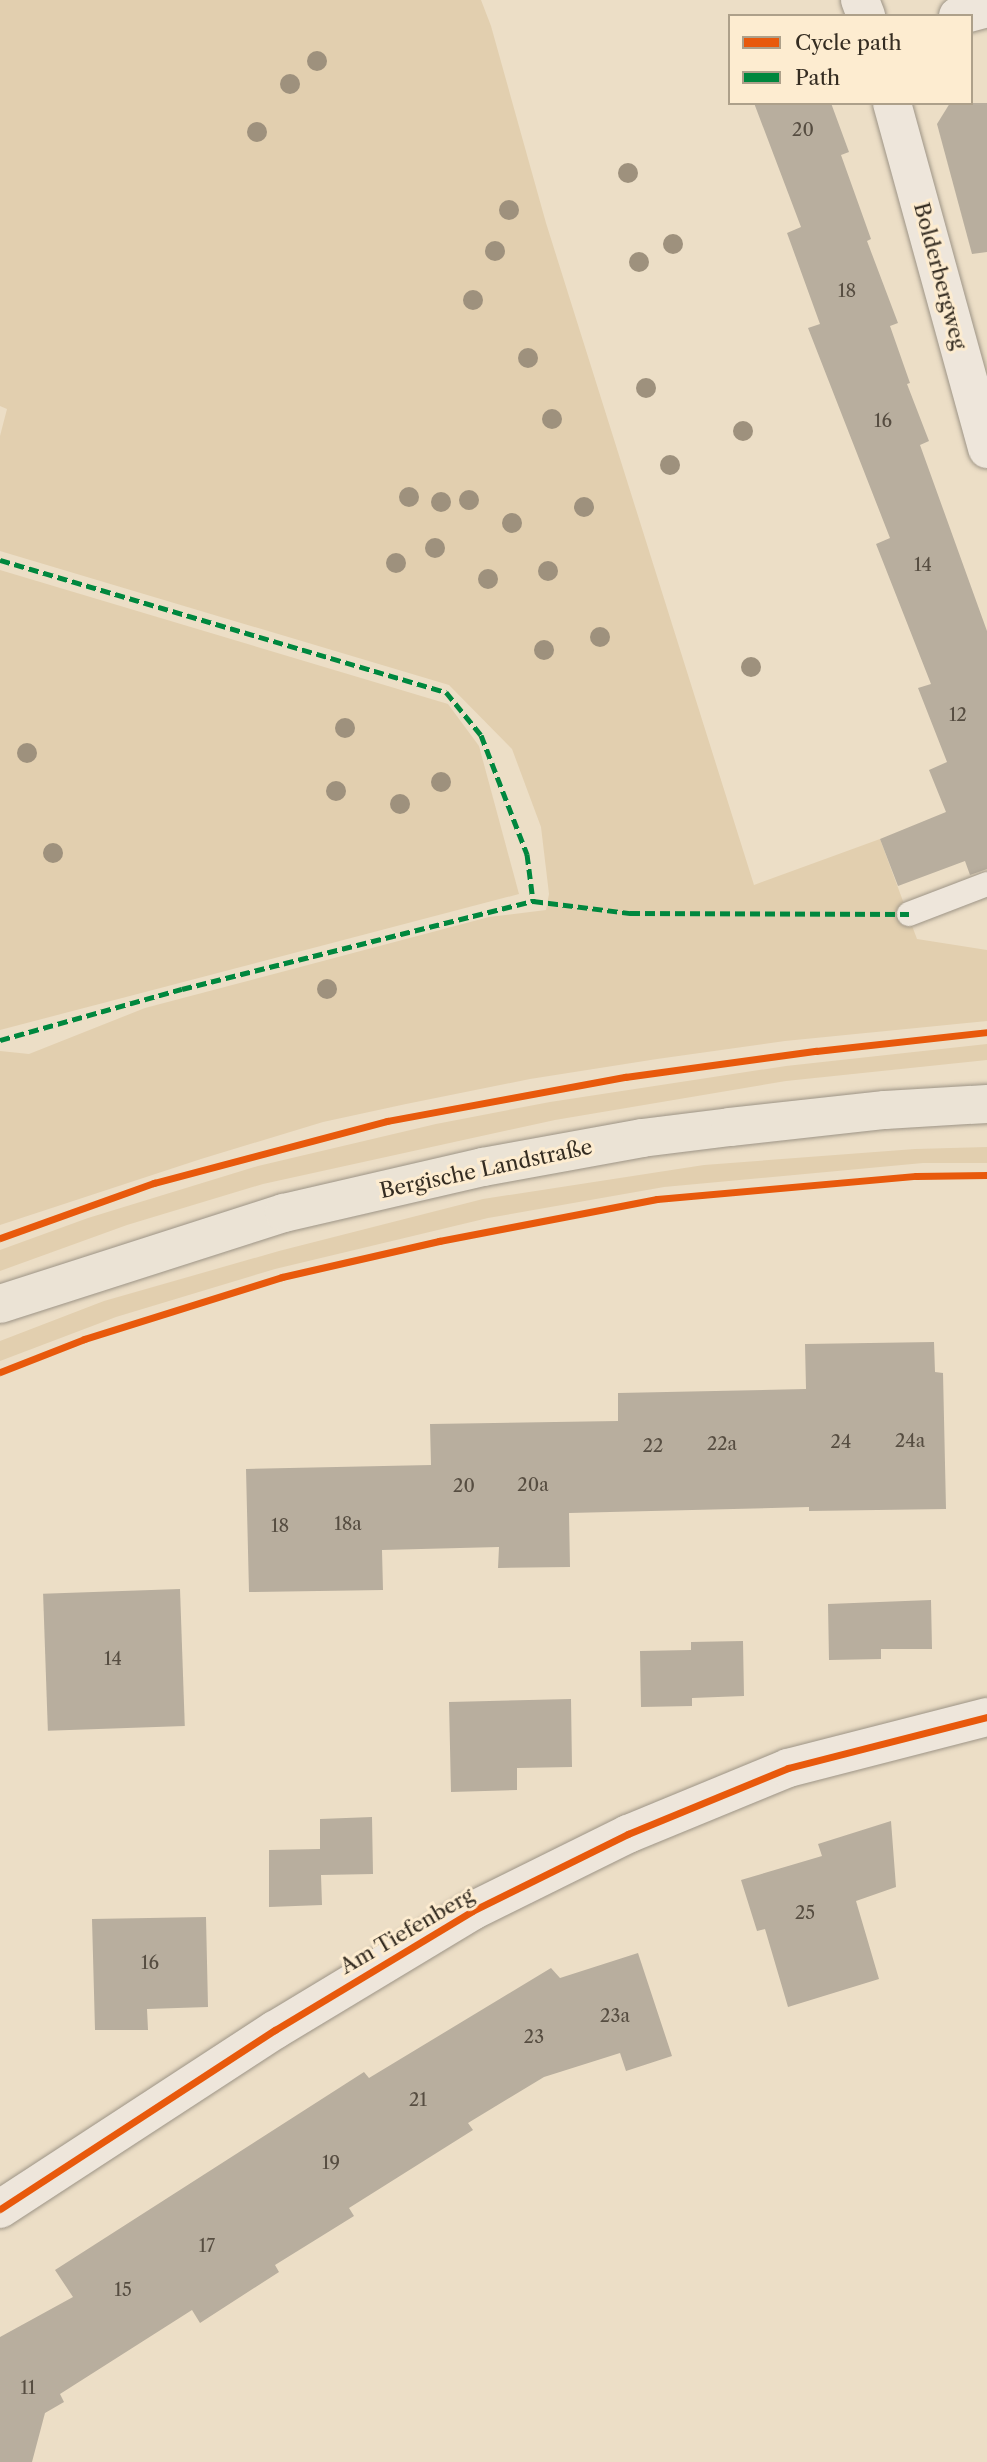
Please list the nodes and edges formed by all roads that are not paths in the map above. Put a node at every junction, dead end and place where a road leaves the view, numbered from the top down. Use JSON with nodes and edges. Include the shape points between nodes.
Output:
{"nodes":[{"id":1,"x":987,"y":8,"type":"edge"},
{"id":2,"x":965,"y":14,"type":"edge"},
{"id":3,"x":893,"y":105,"type":"edge"},
{"id":4,"x":987,"y":449,"type":"edge"},
{"id":5,"x":987,"y":884,"type":"edge"},
{"id":6,"x":909,"y":914,"type":"dead end"},
{"id":7,"x":987,"y":1104,"type":"edge"},
{"id":8,"x":0,"y":1304,"type":"edge"},
{"id":9,"x":987,"y":1717,"type":"edge"},
{"id":10,"x":0,"y":2209,"type":"edge"}],
"edges":[{"from":1,"to":2,"type":"street"},
{"from":3,"to":4,"type":"street","name":"Bolderbergweg"},
{"from":5,"to":6,"type":"lane"},
{"from":7,"to":8,"type":"main road","name":"Bergische Landstraße","via":[[885,1110],[642,1138],[483,1167],[273,1216]]},
{"from":9,"to":10,"type":"street","name":"Am Tiefenberg","via":[[788,1768],[628,1834],[472,1911],[275,2030]]}]}
